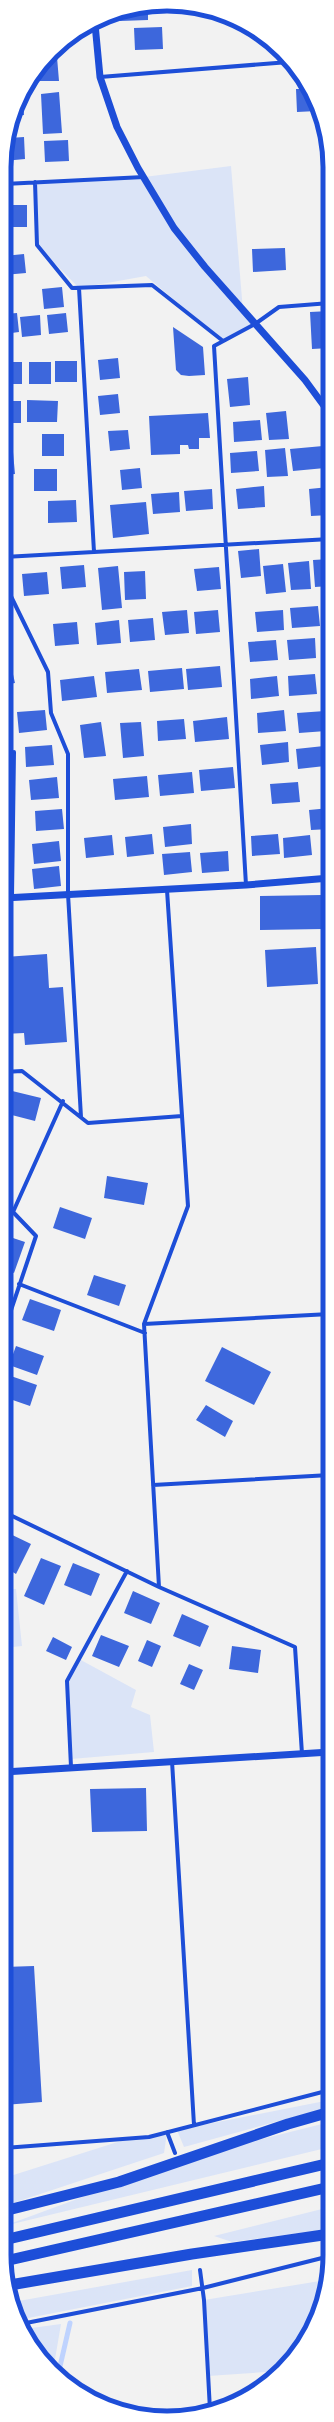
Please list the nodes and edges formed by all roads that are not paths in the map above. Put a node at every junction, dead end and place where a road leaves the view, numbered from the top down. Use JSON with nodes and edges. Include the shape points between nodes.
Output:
{"nodes":[{"id":1,"x":95,"y":28,"type":"edge"},
{"id":2,"x":283,"y":63,"type":"edge"},
{"id":3,"x":100,"y":77,"type":"junction"},
{"id":4,"x":144,"y":177,"type":"junction"},
{"id":5,"x":35,"y":182,"type":"junction"},
{"id":6,"x":11,"y":184,"type":"edge"},
{"id":7,"x":79,"y":288,"type":"junction"},
{"id":8,"x":323,"y":304,"type":"edge"},
{"id":9,"x":255,"y":324,"type":"junction"},
{"id":10,"x":223,"y":341,"type":"junction"},
{"id":11,"x":323,"y":404,"type":"edge"},
{"id":12,"x":323,"y":539,"type":"edge"},
{"id":13,"x":226,"y":544,"type":"junction"},
{"id":14,"x":94,"y":552,"type":"junction"},
{"id":15,"x":11,"y":557,"type":"edge"},
{"id":16,"x":11,"y":596,"type":"edge"},
{"id":17,"x":14,"y":752,"type":"dead end"},
{"id":18,"x":323,"y":879,"type":"edge"},
{"id":19,"x":246,"y":885,"type":"junction"},
{"id":20,"x":167,"y":890,"type":"junction"},
{"id":21,"x":68,"y":894,"type":"junction"},
{"id":22,"x":12,"y":897,"type":"joint"},
{"id":23,"x":11,"y":1072,"type":"edge"},
{"id":24,"x":62,"y":1101,"type":"junction"},
{"id":25,"x":182,"y":1116,"type":"junction"},
{"id":26,"x":81,"y":1117,"type":"junction"},
{"id":27,"x":19,"y":1284,"type":"junction"},
{"id":28,"x":11,"y":1307,"type":"edge"},
{"id":29,"x":323,"y":1314,"type":"edge"},
{"id":30,"x":144,"y":1324,"type":"junction"},
{"id":31,"x":145,"y":1333,"type":"junction"},
{"id":32,"x":323,"y":1475,"type":"edge"},
{"id":33,"x":153,"y":1485,"type":"junction"},
{"id":34,"x":11,"y":1515,"type":"edge"},
{"id":35,"x":127,"y":1571,"type":"junction"},
{"id":36,"x":159,"y":1587,"type":"junction"},
{"id":37,"x":323,"y":1752,"type":"edge"},
{"id":38,"x":302,"y":1754,"type":"junction"},
{"id":39,"x":172,"y":1761,"type":"junction"},
{"id":40,"x":71,"y":1767,"type":"junction"},
{"id":41,"x":11,"y":1771,"type":"edge"},
{"id":42,"x":323,"y":2092,"type":"edge"},
{"id":43,"x":323,"y":2114,"type":"edge"},
{"id":44,"x":194,"y":2125,"type":"junction"},
{"id":45,"x":167,"y":2132,"type":"junction"},
{"id":46,"x":11,"y":2147,"type":"edge"},
{"id":47,"x":175,"y":2153,"type":"dead end"},
{"id":48,"x":323,"y":2165,"type":"edge"},
{"id":49,"x":323,"y":2189,"type":"edge"},
{"id":50,"x":11,"y":2209,"type":"edge"},
{"id":51,"x":323,"y":2235,"type":"edge"},
{"id":52,"x":11,"y":2238,"type":"edge"},
{"id":53,"x":323,"y":2258,"type":"edge"},
{"id":54,"x":11,"y":2260,"type":"edge"},
{"id":55,"x":200,"y":2270,"type":"dead end"},
{"id":56,"x":14,"y":2284,"type":"edge"},
{"id":57,"x":203,"y":2288,"type":"junction"},
{"id":58,"x":27,"y":2323,"type":"edge"},
{"id":59,"x":210,"y":2405,"type":"edge"}],
"edges":[{"from":1,"to":3,"type":"street"},
{"from":2,"to":3,"type":"street"},
{"from":3,"to":4,"type":"street","via":[[117,127]]},
{"from":4,"to":5,"type":"street"},
{"from":4,"to":9,"type":"street","via":[[174,228]]},
{"from":5,"to":6,"type":"street"},
{"from":5,"to":7,"type":"street","via":[[37,245],[72,288]]},
{"from":7,"to":10,"type":"street","via":[[152,285]]},
{"from":7,"to":14,"type":"street"},
{"from":8,"to":9,"type":"street","via":[[280,307]]},
{"from":9,"to":10,"type":"street"},
{"from":9,"to":11,"type":"street","via":[[305,380]]},
{"from":10,"to":13,"type":"street","via":[[214,346]]},
{"from":12,"to":13,"type":"street"},
{"from":13,"to":14,"type":"street"},
{"from":13,"to":19,"type":"street"},
{"from":14,"to":15,"type":"street"},
{"from":16,"to":21,"type":"street","via":[[48,672],[51,713],[68,754]]},
{"from":17,"to":22,"type":"street"},
{"from":18,"to":19,"type":"street"},
{"from":19,"to":20,"type":"street"},
{"from":20,"to":21,"type":"street"},
{"from":20,"to":25,"type":"street"},
{"from":21,"to":22,"type":"street"},
{"from":21,"to":26,"type":"street"},
{"from":23,"to":24,"type":"street","via":[[22,1071]]},
{"from":24,"to":26,"type":"street"},
{"from":24,"to":27,"type":"street","via":[[13,1212],[36,1236]]},
{"from":25,"to":26,"type":"street","via":[[88,1123]]},
{"from":25,"to":30,"type":"street","via":[[188,1206]]},
{"from":27,"to":28,"type":"street"},
{"from":27,"to":31,"type":"street"},
{"from":29,"to":30,"type":"street"},
{"from":30,"to":31,"type":"street"},
{"from":31,"to":33,"type":"street"},
{"from":32,"to":33,"type":"street"},
{"from":33,"to":36,"type":"street"},
{"from":34,"to":35,"type":"street"},
{"from":35,"to":36,"type":"street"},
{"from":35,"to":40,"type":"street","via":[[67,1681]]},
{"from":36,"to":38,"type":"street","via":[[295,1647]]},
{"from":37,"to":38,"type":"street"},
{"from":38,"to":39,"type":"street"},
{"from":39,"to":40,"type":"street"},
{"from":39,"to":44,"type":"street"},
{"from":40,"to":41,"type":"street"},
{"from":42,"to":44,"type":"street"},
{"from":43,"to":50,"type":"highway","via":[[119,2182]]},
{"from":44,"to":45,"type":"street"},
{"from":45,"to":46,"type":"street","via":[[149,2137]]},
{"from":45,"to":47,"type":"street"},
{"from":48,"to":52,"type":"highway"},
{"from":49,"to":54,"type":"highway"},
{"from":51,"to":56,"type":"highway"},
{"from":53,"to":57,"type":"street"},
{"from":55,"to":57,"type":"street"},
{"from":57,"to":58,"type":"street"},
{"from":57,"to":59,"type":"street"}]}
